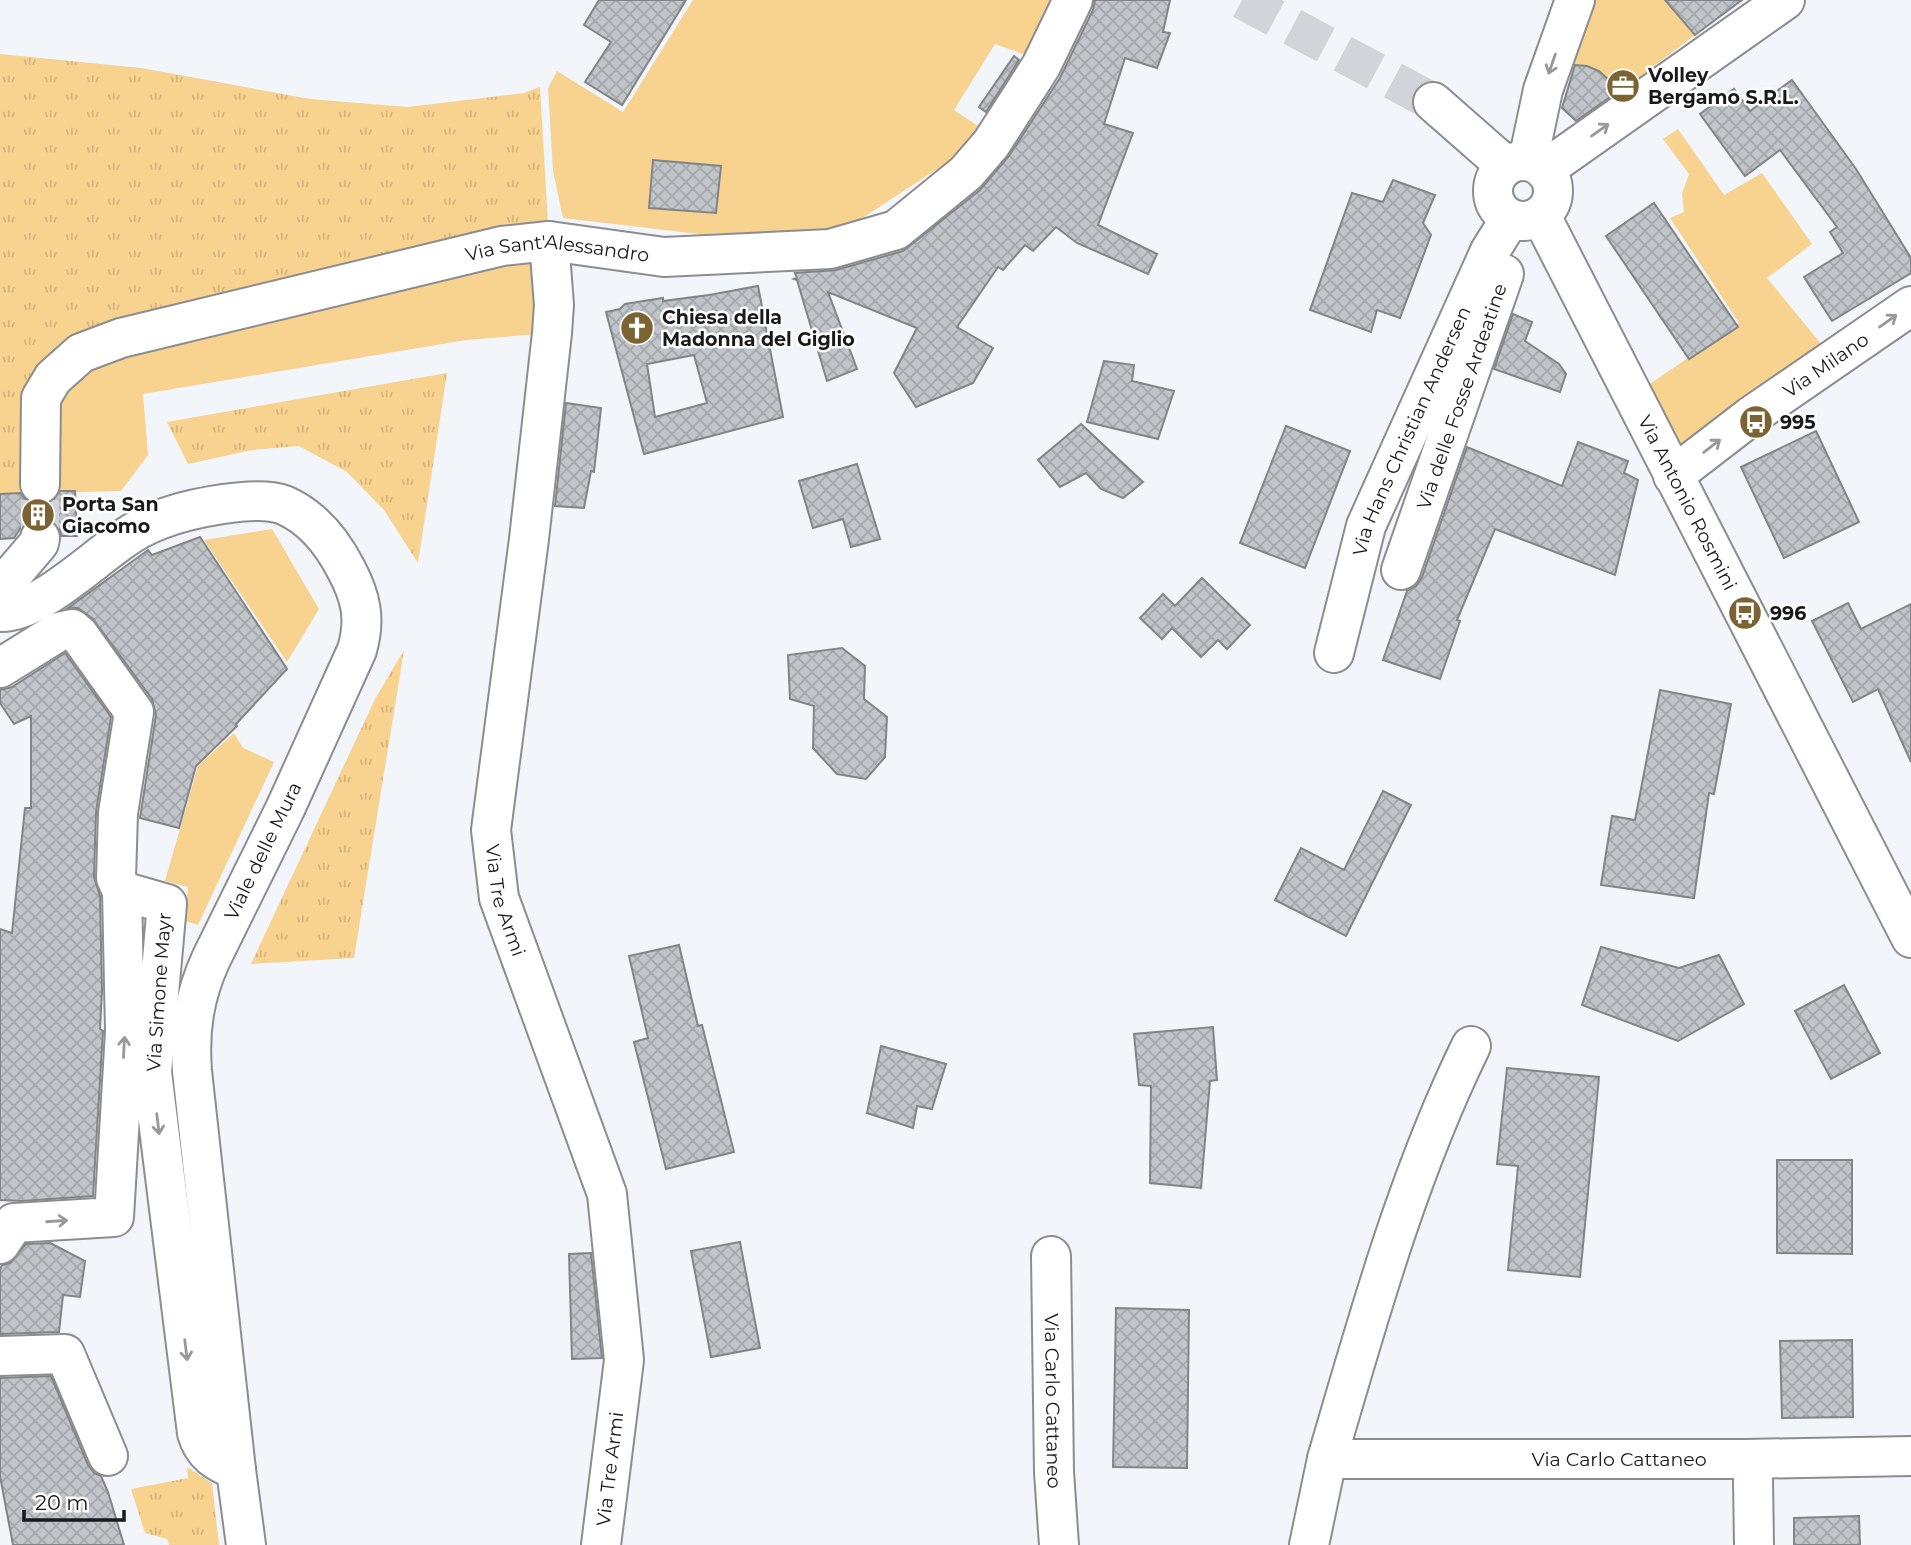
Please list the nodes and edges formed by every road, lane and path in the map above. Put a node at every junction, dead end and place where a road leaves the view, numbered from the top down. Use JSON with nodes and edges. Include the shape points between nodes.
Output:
{"nodes":[{"id":1,"x":1073,"y":0,"type":"edge"},
{"id":2,"x":1575,"y":0,"type":"edge"},
{"id":3,"x":1785,"y":0,"type":"edge"},
{"id":4,"x":1433,"y":102,"type":"tunnel mouth"},
{"id":5,"x":1526,"y":166,"type":"junction"},
{"id":6,"x":1524,"y":219,"type":"junction"},
{"id":7,"x":549,"y":241,"type":"junction"},
{"id":8,"x":1911,"y":306,"type":"edge"},
{"id":9,"x":1673,"y":476,"type":"junction"},
{"id":10,"x":40,"y":484,"type":"tunnel mouth"},
{"id":11,"x":40,"y":538,"type":"tunnel mouth"},
{"id":12,"x":1401,"y":570,"type":"dead end"},
{"id":13,"x":0,"y":589,"type":"edge"},
{"id":14,"x":0,"y":612,"type":"edge"},
{"id":15,"x":1334,"y":653,"type":"dead end"},
{"id":16,"x":0,"y":668,"type":"edge"},
{"id":17,"x":119,"y":884,"type":"junction"},
{"id":18,"x":1911,"y":938,"type":"edge"},
{"id":19,"x":1471,"y":1046,"type":"dead end"},
{"id":20,"x":0,"y":1244,"type":"edge"},
{"id":21,"x":1051,"y":1256,"type":"dead end"},
{"id":22,"x":0,"y":1356,"type":"edge"},
{"id":23,"x":108,"y":1456,"type":"dead end"},
{"id":24,"x":1911,"y":1456,"type":"edge"},
{"id":25,"x":1327,"y":1459,"type":"junction"},
{"id":26,"x":236,"y":1470,"type":"junction"},
{"id":27,"x":1753,"y":1480,"type":"dead end"},
{"id":28,"x":246,"y":1545,"type":"edge"},
{"id":29,"x":601,"y":1545,"type":"edge"},
{"id":30,"x":1059,"y":1545,"type":"edge"},
{"id":31,"x":1308,"y":1545,"type":"edge"},
{"id":32,"x":1754,"y":1545,"type":"edge"}],
"edges":[{"from":1,"to":7,"type":"street","name":"Via Sant'Alessandro","via":[[1041,66],[991,144],[966,173],[896,230],[830,249],[664,257]]},
{"from":2,"to":5,"type":"street","one_way":true,"via":[[1543,90]]},
{"from":5,"to":3,"type":"street","one_way":true},
{"from":4,"to":5,"type":"street"},
{"from":5,"to":6,"type":"street","via":[[1552,184],[1553,195],[1548,208]]},
{"from":5,"to":6,"type":"street","via":[[1498,173],[1492,192],[1500,212]]},
{"from":6,"to":9,"type":"street","name":"Via Antonio Rosmini"},
{"from":6,"to":12,"type":"street","name":"Via delle Fosse Ardeatine"},
{"from":6,"to":15,"type":"street","name":"Via Hans Christian Andersen","via":[[1490,251],[1366,526]]},
{"from":7,"to":10,"type":"street","name":"Via Sant'Alessandro","via":[[502,246],[121,338],[81,353],[53,378],[41,398]]},
{"from":7,"to":29,"type":"street","name":"Via Tre Armi","via":[[552,333],[491,830],[499,898],[607,1194],[624,1360]]},
{"from":9,"to":8,"type":"street","name":"Via Milano","one_way":true},
{"from":9,"to":18,"type":"street","name":"Via Antonio Rosmini"},
{"from":11,"to":13,"type":"street"},
{"from":14,"to":26,"type":"street","name":"Viale delle Mura","via":[[39,601],[120,541],[159,520],[262,501],[290,508],[316,527],[344,565],[363,612],[357,650],[211,959],[194,1009],[192,1071]]},
{"from":16,"to":17,"type":"street","via":[[58,632],[72,629],[134,712],[118,813]]},
{"from":20,"to":17,"type":"street","name":"Via Simone Mayr","one_way":true,"via":[[14,1223],[114,1217],[125,1031]]},
{"from":17,"to":26,"type":"street","name":"Via Simone Mayr","one_way":true,"via":[[167,904],[153,1085],[197,1433],[211,1457]]},
{"from":19,"to":25,"type":"street","via":[[1389,1249]]},
{"from":21,"to":30,"type":"street","name":"Via Carlo Cattaneo"},
{"from":22,"to":23,"type":"street","via":[[65,1354]]},
{"from":24,"to":25,"type":"street","name":"Via Carlo Cattaneo"},
{"from":25,"to":31,"type":"street"},
{"from":26,"to":28,"type":"street","name":"Viale delle Mura"},
{"from":27,"to":32,"type":"street"}]}
